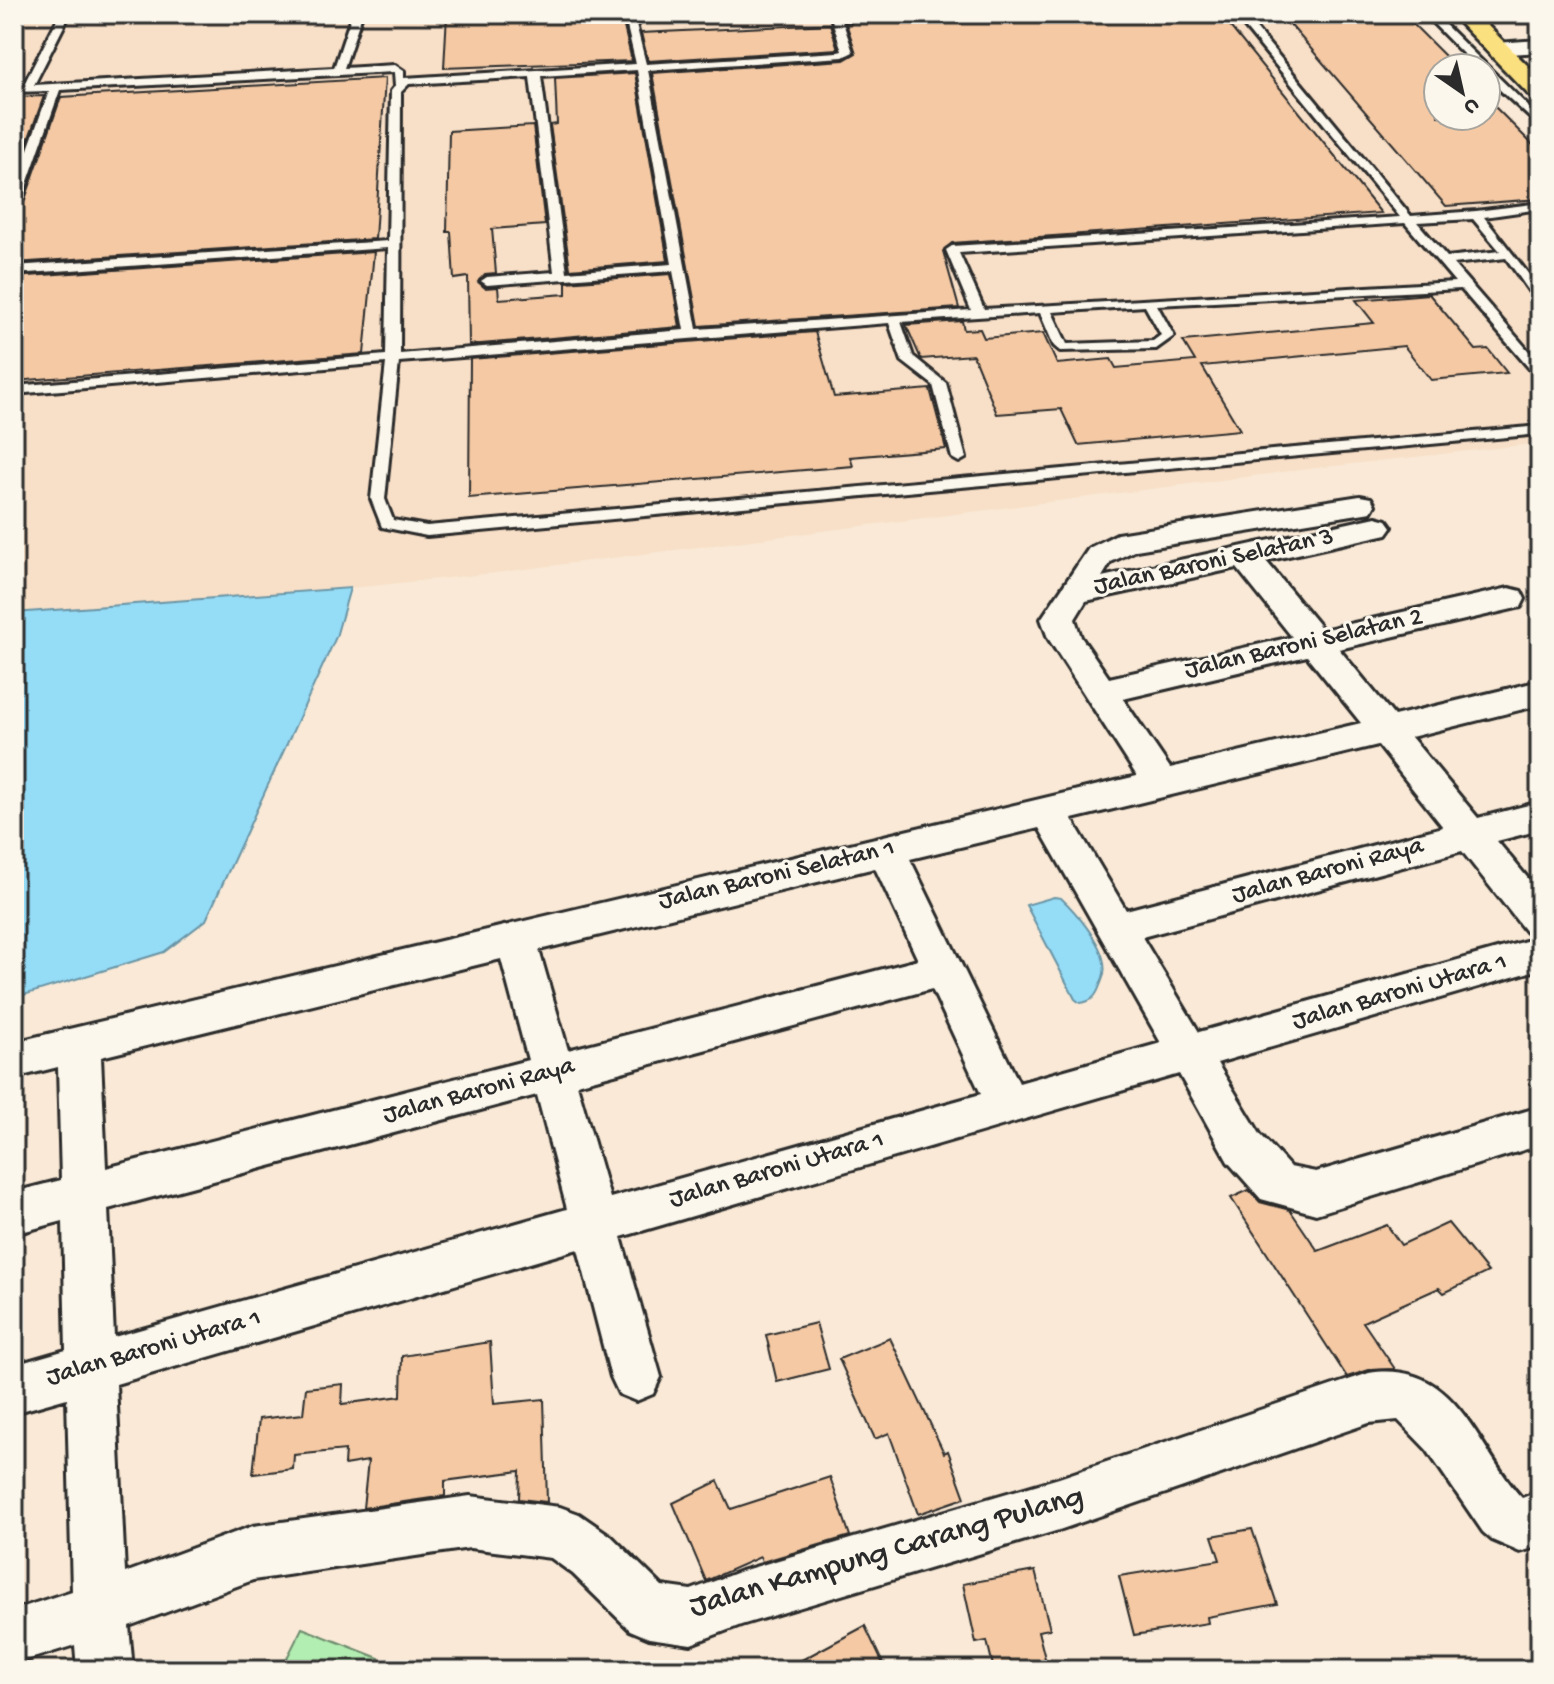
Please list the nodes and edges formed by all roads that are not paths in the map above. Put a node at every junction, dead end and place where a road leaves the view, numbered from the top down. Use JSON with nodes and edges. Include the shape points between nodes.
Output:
{"nodes":[{"id":1,"x":65,"y":14,"type":"edge"},
{"id":2,"x":357,"y":14,"type":"edge"},
{"id":3,"x":693,"y":14,"type":"edge"},
{"id":4,"x":1239,"y":14,"type":"edge"},
{"id":5,"x":1429,"y":14,"type":"edge"},
{"id":6,"x":1463,"y":14,"type":"edge"},
{"id":7,"x":835,"y":15,"type":"edge"},
{"id":8,"x":630,"y":16,"type":"edge"},
{"id":9,"x":850,"y":16,"type":"dead end"},
{"id":10,"x":1540,"y":46,"type":"edge"},
{"id":11,"x":1476,"y":52,"type":"edge"},
{"id":12,"x":1484,"y":52,"type":"edge"},
{"id":13,"x":1502,"y":58,"type":"edge"},
{"id":14,"x":642,"y":67,"type":"junction"},
{"id":15,"x":1502,"y":70,"type":"edge"},
{"id":16,"x":338,"y":71,"type":"junction"},
{"id":17,"x":535,"y":73,"type":"junction"},
{"id":18,"x":1502,"y":78,"type":"edge"},
{"id":19,"x":399,"y":85,"type":"junction"},
{"id":20,"x":56,"y":87,"type":"junction"},
{"id":21,"x":14,"y":89,"type":"edge"},
{"id":22,"x":27,"y":89,"type":"junction"},
{"id":23,"x":1540,"y":92,"type":"edge"},
{"id":24,"x":1540,"y":124,"type":"edge"},
{"id":25,"x":1333,"y":131,"type":"junction"},
{"id":26,"x":1316,"y":132,"type":"dead end"},
{"id":27,"x":14,"y":204,"type":"edge"},
{"id":28,"x":1540,"y":206,"type":"edge"},
{"id":29,"x":1476,"y":215,"type":"junction"},
{"id":30,"x":1409,"y":218,"type":"junction"},
{"id":31,"x":395,"y":244,"type":"junction"},
{"id":32,"x":1509,"y":254,"type":"junction"},
{"id":33,"x":1446,"y":261,"type":"junction"},
{"id":34,"x":679,"y":267,"type":"junction"},
{"id":35,"x":14,"y":270,"type":"edge"},
{"id":36,"x":561,"y":276,"type":"junction"},
{"id":37,"x":487,"y":281,"type":"dead end"},
{"id":38,"x":1464,"y":285,"type":"junction"},
{"id":39,"x":1540,"y":298,"type":"edge"},
{"id":40,"x":1149,"y":302,"type":"junction"},
{"id":41,"x":1044,"y":309,"type":"junction"},
{"id":42,"x":979,"y":313,"type":"junction"},
{"id":43,"x":894,"y":319,"type":"junction"},
{"id":44,"x":691,"y":334,"type":"junction"},
{"id":45,"x":393,"y":358,"type":"junction"},
{"id":46,"x":1540,"y":372,"type":"edge"},
{"id":47,"x":14,"y":390,"type":"edge"},
{"id":48,"x":1540,"y":430,"type":"edge"},
{"id":49,"x":959,"y":458,"type":"dead end"},
{"id":50,"x":1245,"y":556,"type":"junction"},
{"id":51,"x":1075,"y":593,"type":"junction"},
{"id":52,"x":1509,"y":599,"type":"dead end"},
{"id":53,"x":1315,"y":643,"type":"junction"},
{"id":54,"x":1100,"y":692,"type":"junction"},
{"id":55,"x":1540,"y":693,"type":"edge"},
{"id":56,"x":1386,"y":730,"type":"junction"},
{"id":57,"x":1161,"y":784,"type":"junction"},
{"id":58,"x":1048,"y":811,"type":"junction"},
{"id":59,"x":1540,"y":816,"type":"edge"},
{"id":60,"x":1470,"y":835,"type":"junction"},
{"id":61,"x":886,"y":850,"type":"junction"},
{"id":62,"x":1540,"y":921,"type":"edge"},
{"id":63,"x":1116,"y":928,"type":"junction"},
{"id":64,"x":516,"y":938,"type":"junction"},
{"id":65,"x":1540,"y":953,"type":"edge"},
{"id":66,"x":943,"y":970,"type":"junction"},
{"id":67,"x":79,"y":1045,"type":"junction"},
{"id":68,"x":1189,"y":1053,"type":"junction"},
{"id":69,"x":14,"y":1060,"type":"edge"},
{"id":70,"x":553,"y":1073,"type":"junction"},
{"id":71,"x":1008,"y":1105,"type":"junction"},
{"id":72,"x":1540,"y":1126,"type":"edge"},
{"id":73,"x":85,"y":1195,"type":"junction"},
{"id":74,"x":14,"y":1213,"type":"edge"},
{"id":75,"x":593,"y":1224,"type":"junction"},
{"id":76,"x":91,"y":1367,"type":"junction"},
{"id":77,"x":636,"y":1377,"type":"dead end"},
{"id":78,"x":14,"y":1389,"type":"edge"},
{"id":79,"x":1540,"y":1517,"type":"edge"},
{"id":80,"x":100,"y":1610,"type":"junction"},
{"id":81,"x":14,"y":1637,"type":"edge"},
{"id":82,"x":105,"y":1670,"type":"edge"}],
"edges":[{"from":1,"to":22,"type":"lane"},
{"from":2,"to":16,"type":"lane"},
{"from":3,"to":8,"type":"lane"},
{"from":4,"to":25,"type":"lane"},
{"from":5,"to":11,"type":"lane"},
{"from":6,"to":12,"type":"main road"},
{"from":7,"to":9,"type":"lane"},
{"from":7,"to":14,"type":"lane","via":[[848,52],[844,54]]},
{"from":8,"to":14,"type":"lane"},
{"from":10,"to":13,"type":"street"},
{"from":14,"to":17,"type":"lane"},
{"from":14,"to":34,"type":"lane"},
{"from":15,"to":23,"type":"main road"},
{"from":16,"to":19,"type":"lane","via":[[395,68]]},
{"from":16,"to":20,"type":"lane"},
{"from":17,"to":19,"type":"lane"},
{"from":17,"to":36,"type":"lane"},
{"from":18,"to":24,"type":"lane"},
{"from":19,"to":31,"type":"lane"},
{"from":20,"to":22,"type":"lane"},
{"from":20,"to":27,"type":"lane"},
{"from":21,"to":22,"type":"lane"},
{"from":25,"to":26,"type":"lane"},
{"from":25,"to":30,"type":"lane"},
{"from":28,"to":29,"type":"lane"},
{"from":29,"to":30,"type":"lane"},
{"from":29,"to":32,"type":"lane"},
{"from":30,"to":33,"type":"lane"},
{"from":30,"to":42,"type":"lane","via":[[949,250]]},
{"from":31,"to":35,"type":"lane"},
{"from":31,"to":45,"type":"lane"},
{"from":32,"to":33,"type":"lane"},
{"from":32,"to":39,"type":"lane"},
{"from":33,"to":38,"type":"lane"},
{"from":34,"to":36,"type":"lane"},
{"from":34,"to":44,"type":"lane"},
{"from":36,"to":37,"type":"lane"},
{"from":38,"to":40,"type":"lane"},
{"from":38,"to":46,"type":"lane"},
{"from":40,"to":41,"type":"lane"},
{"from":40,"to":41,"type":"lane","via":[[1168,336],[1156,345],[1065,348]]},
{"from":41,"to":42,"type":"lane"},
{"from":42,"to":43,"type":"lane"},
{"from":43,"to":44,"type":"lane"},
{"from":43,"to":49,"type":"lane","via":[[907,358],[939,383]]},
{"from":44,"to":45,"type":"lane"},
{"from":45,"to":47,"type":"lane"},
{"from":45,"to":48,"type":"lane","via":[[378,499],[387,524],[427,531]]},
{"from":50,"to":51,"type":"street","name":"Jalan Baroni Selatan 3"},
{"from":50,"to":51,"type":"street","name":"Jalan Baroni Selatan 3","via":[[1368,516],[1128,541],[1100,555]]},
{"from":50,"to":53,"type":"street"},
{"from":51,"to":54,"type":"street","via":[[1058,619]]},
{"from":52,"to":53,"type":"street","name":"Jalan Baroni Selatan 2"},
{"from":53,"to":54,"type":"street","name":"Jalan Baroni Selatan 2"},
{"from":53,"to":56,"type":"street"},
{"from":54,"to":57,"type":"street"},
{"from":55,"to":56,"type":"street","name":"Jalan Baroni Selatan 1"},
{"from":56,"to":57,"type":"street","name":"Jalan Baroni Selatan 1"},
{"from":56,"to":60,"type":"street"},
{"from":57,"to":58,"type":"street","name":"Jalan Baroni Selatan 1"},
{"from":58,"to":61,"type":"street","name":"Jalan Baroni Selatan 1"},
{"from":58,"to":63,"type":"street"},
{"from":59,"to":60,"type":"street","name":"Jalan Baroni Raya"},
{"from":60,"to":62,"type":"street"},
{"from":60,"to":63,"type":"street","name":"Jalan Baroni Raya"},
{"from":61,"to":64,"type":"street","name":"Jalan Baroni Selatan 1"},
{"from":61,"to":66,"type":"street"},
{"from":63,"to":68,"type":"street"},
{"from":64,"to":67,"type":"street","name":"Jalan Baroni Selatan 1"},
{"from":64,"to":70,"type":"street"},
{"from":65,"to":68,"type":"street","name":"Jalan Baroni Utara 1"},
{"from":66,"to":70,"type":"street","name":"Jalan Baroni Raya"},
{"from":66,"to":71,"type":"street"},
{"from":67,"to":69,"type":"street","name":"Jalan Baroni Selatan 1"},
{"from":67,"to":73,"type":"street"},
{"from":68,"to":71,"type":"street","name":"Jalan Baroni Utara 1"},
{"from":68,"to":72,"type":"street","via":[[1252,1157],[1277,1185],[1316,1193]]},
{"from":70,"to":73,"type":"street","name":"Jalan Baroni Raya"},
{"from":70,"to":75,"type":"street"},
{"from":71,"to":75,"type":"street","name":"Jalan Baroni Utara 1"},
{"from":73,"to":74,"type":"street","name":"Jalan Baroni Raya"},
{"from":73,"to":76,"type":"street"},
{"from":75,"to":76,"type":"street","name":"Jalan Baroni Utara 1"},
{"from":75,"to":77,"type":"street"},
{"from":76,"to":78,"type":"street","name":"Jalan Baroni Utara 1"},
{"from":76,"to":80,"type":"street"},
{"from":79,"to":80,"type":"street","name":"Jalan Kampung Carang Pulang","via":[[1522,1527],[1512,1525],[1432,1414],[1395,1394],[1369,1398],[1059,1504],[691,1617],[649,1611],[592,1555],[560,1533],[470,1522],[253,1553]]},
{"from":80,"to":81,"type":"street"},
{"from":80,"to":82,"type":"street"}]}
